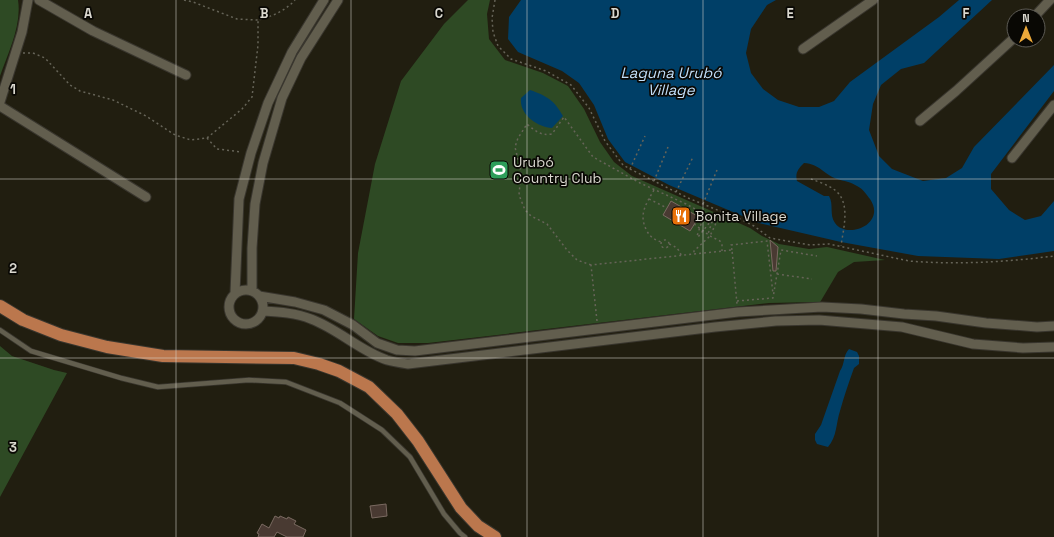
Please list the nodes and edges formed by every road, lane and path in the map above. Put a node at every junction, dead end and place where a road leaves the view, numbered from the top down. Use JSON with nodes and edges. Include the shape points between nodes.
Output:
{"nodes":[{"id":1,"x":28,"y":0,"type":"edge"},
{"id":2,"x":39,"y":0,"type":"edge"},
{"id":3,"x":184,"y":0,"type":"edge"},
{"id":4,"x":295,"y":0,"type":"edge"},
{"id":5,"x":324,"y":0,"type":"edge"},
{"id":6,"x":338,"y":0,"type":"edge"},
{"id":7,"x":495,"y":0,"type":"edge"},
{"id":8,"x":873,"y":0,"type":"edge"},
{"id":9,"x":1050,"y":0,"type":"edge"},
{"id":10,"x":1042,"y":8,"type":"edge"},
{"id":11,"x":1054,"y":8,"type":"edge"},
{"id":12,"x":258,"y":20,"type":"junction"},
{"id":13,"x":1006,"y":45,"type":"edge"},
{"id":14,"x":803,"y":49,"type":"dead end"},
{"id":15,"x":15,"y":53,"type":"junction"},
{"id":16,"x":186,"y":75,"type":"dead end"},
{"id":17,"x":0,"y":102,"type":"edge"},
{"id":18,"x":1054,"y":105,"type":"edge"},
{"id":19,"x":0,"y":106,"type":"edge"},
{"id":20,"x":920,"y":121,"type":"dead end"},
{"id":21,"x":645,"y":136,"type":"dead end"},
{"id":22,"x":207,"y":138,"type":"junction"},
{"id":23,"x":668,"y":147,"type":"dead end"},
{"id":24,"x":251,"y":156,"type":"junction"},
{"id":25,"x":693,"y":157,"type":"dead end"},
{"id":26,"x":1012,"y":158,"type":"dead end"},
{"id":27,"x":263,"y":163,"type":"junction"},
{"id":28,"x":630,"y":169,"type":"junction"},
{"id":29,"x":717,"y":170,"type":"dead end"},
{"id":30,"x":811,"y":179,"type":"dead end"},
{"id":31,"x":654,"y":181,"type":"junction"},
{"id":32,"x":654,"y":190,"type":"junction"},
{"id":33,"x":676,"y":192,"type":"junction"},
{"id":34,"x":146,"y":197,"type":"dead end"},
{"id":35,"x":649,"y":199,"type":"junction"},
{"id":36,"x":703,"y":204,"type":"junction"},
{"id":37,"x":667,"y":208,"type":"dead end"},
{"id":38,"x":699,"y":227,"type":"junction"},
{"id":39,"x":704,"y":231,"type":"junction"},
{"id":40,"x":709,"y":235,"type":"junction"},
{"id":41,"x":661,"y":242,"type":"junction"},
{"id":42,"x":669,"y":244,"type":"junction"},
{"id":43,"x":841,"y":246,"type":"junction"},
{"id":44,"x":732,"y":250,"type":"junction"},
{"id":45,"x":722,"y":251,"type":"junction"},
{"id":46,"x":694,"y":254,"type":"junction"},
{"id":47,"x":681,"y":255,"type":"junction"},
{"id":48,"x":817,"y":256,"type":"dead end"},
{"id":49,"x":1054,"y":256,"type":"edge"},
{"id":50,"x":591,"y":265,"type":"junction"},
{"id":51,"x":777,"y":274,"type":"junction"},
{"id":52,"x":812,"y":279,"type":"dead end"},
{"id":53,"x":235,"y":293,"type":"junction"},
{"id":54,"x":256,"y":293,"type":"junction"},
{"id":55,"x":774,"y":296,"type":"junction"},
{"id":56,"x":737,"y":301,"type":"junction"},
{"id":57,"x":0,"y":306,"type":"edge"},
{"id":58,"x":263,"y":311,"type":"junction"},
{"id":59,"x":733,"y":313,"type":"junction"},
{"id":60,"x":714,"y":315,"type":"junction"},
{"id":61,"x":1054,"y":326,"type":"edge"},
{"id":62,"x":715,"y":327,"type":"junction"},
{"id":63,"x":597,"y":329,"type":"junction"},
{"id":64,"x":0,"y":330,"type":"edge"},
{"id":65,"x":1054,"y":348,"type":"edge"},
{"id":66,"x":397,"y":350,"type":"junction"},
{"id":67,"x":394,"y":361,"type":"junction"},
{"id":68,"x":465,"y":537,"type":"edge"},
{"id":69,"x":495,"y":537,"type":"edge"}],
"edges":[{"from":1,"to":15,"type":"street"},
{"from":2,"to":16,"type":"street","via":[[93,32]]},
{"from":3,"to":12,"type":"path","via":[[237,19]]},
{"from":4,"to":12,"type":"path","via":[[275,15]]},
{"from":5,"to":24,"type":"street","via":[[292,52],[268,103]]},
{"from":6,"to":27,"type":"street","via":[[298,65],[282,98]]},
{"from":7,"to":28,"type":"path","via":[[492,18],[498,46],[511,59],[546,71],[572,85],[589,108],[605,141],[623,165]]},
{"from":8,"to":14,"type":"street"},
{"from":9,"to":10,"type":"street"},
{"from":9,"to":11,"type":"street"},
{"from":12,"to":22,"type":"path","via":[[252,97]]},
{"from":13,"to":20,"type":"street"},
{"from":15,"to":17,"type":"street"},
{"from":15,"to":22,"type":"path","via":[[33,53],[45,58],[80,92],[113,100],[146,116],[175,135],[191,140]]},
{"from":18,"to":26,"type":"street"},
{"from":19,"to":34,"type":"street"},
{"from":21,"to":28,"type":"path"},
{"from":22,"to":24,"type":"path","via":[[217,149]]},
{"from":23,"to":31,"type":"path"},
{"from":24,"to":27,"type":"street"},
{"from":24,"to":53,"type":"street","via":[[239,199]]},
{"from":25,"to":33,"type":"path"},
{"from":27,"to":54,"type":"street","via":[[255,204],[252,248]]},
{"from":28,"to":31,"type":"path"},
{"from":29,"to":36,"type":"path"},
{"from":30,"to":43,"type":"path","via":[[827,185],[841,197],[845,214]]},
{"from":31,"to":33,"type":"path"},
{"from":32,"to":35,"type":"path"},
{"from":32,"to":40,"type":"path","via":[[717,221]]},
{"from":32,"to":50,"type":"path","via":[[593,157],[564,117],[552,134],[536,132],[527,124],[515,147],[521,172],[519,195],[531,216],[547,224],[577,260]]},
{"from":33,"to":36,"type":"path"},
{"from":35,"to":37,"type":"path"},
{"from":35,"to":41,"type":"path","via":[[642,220],[648,234]]},
{"from":36,"to":43,"type":"path","via":[[754,226],[770,238],[810,245]]},
{"from":38,"to":38,"type":"path","via":[[704,218],[695,223]]},
{"from":38,"to":39,"type":"path"},
{"from":38,"to":39,"type":"path","via":[[698,237]]},
{"from":39,"to":40,"type":"path"},
{"from":39,"to":40,"type":"path","via":[[712,222]]},
{"from":40,"to":45,"type":"path","via":[[720,241]]},
{"from":40,"to":46,"type":"path","via":[[694,250]]},
{"from":41,"to":42,"type":"path","via":[[666,240]]},
{"from":41,"to":42,"type":"path","via":[[663,248]]},
{"from":42,"to":47,"type":"path","via":[[677,248]]},
{"from":43,"to":49,"type":"path","via":[[921,262],[1017,261]]},
{"from":44,"to":45,"type":"path"},
{"from":44,"to":55,"type":"path","via":[[731,245],[767,241]]},
{"from":44,"to":56,"type":"path"},
{"from":45,"to":46,"type":"path"},
{"from":46,"to":47,"type":"path"},
{"from":47,"to":50,"type":"path"},
{"from":48,"to":51,"type":"path","via":[[781,250]]},
{"from":50,"to":63,"type":"path"},
{"from":51,"to":52,"type":"path"},
{"from":51,"to":55,"type":"path"},
{"from":53,"to":54,"type":"street","via":[[241,290]]},
{"from":53,"to":58,"type":"street","via":[[231,297],[228,309],[230,315],[239,323],[256,321]]},
{"from":54,"to":58,"type":"street","via":[[262,301]]},
{"from":54,"to":66,"type":"street","via":[[324,310],[377,343]]},
{"from":55,"to":56,"type":"path"},
{"from":56,"to":59,"type":"path"},
{"from":57,"to":69,"type":"main road","via":[[23,320],[61,335],[107,347],[163,356],[294,358],[339,371],[369,387],[397,414],[418,441],[460,508],[478,526]]},
{"from":58,"to":67,"type":"street","via":[[312,319],[367,351]]},
{"from":59,"to":60,"type":"street"},
{"from":59,"to":61,"type":"street","via":[[822,307],[936,316],[986,323]]},
{"from":60,"to":62,"type":"street"},
{"from":60,"to":63,"type":"street"},
{"from":62,"to":65,"type":"street","via":[[819,320],[902,327],[973,344]]},
{"from":62,"to":67,"type":"street","via":[[408,364]]},
{"from":63,"to":66,"type":"street","via":[[415,352]]},
{"from":64,"to":68,"type":"lane","via":[[31,351],[99,372],[158,386],[249,380],[286,382],[340,403],[382,430],[410,457],[444,514]]},
{"from":66,"to":67,"type":"street"}]}
